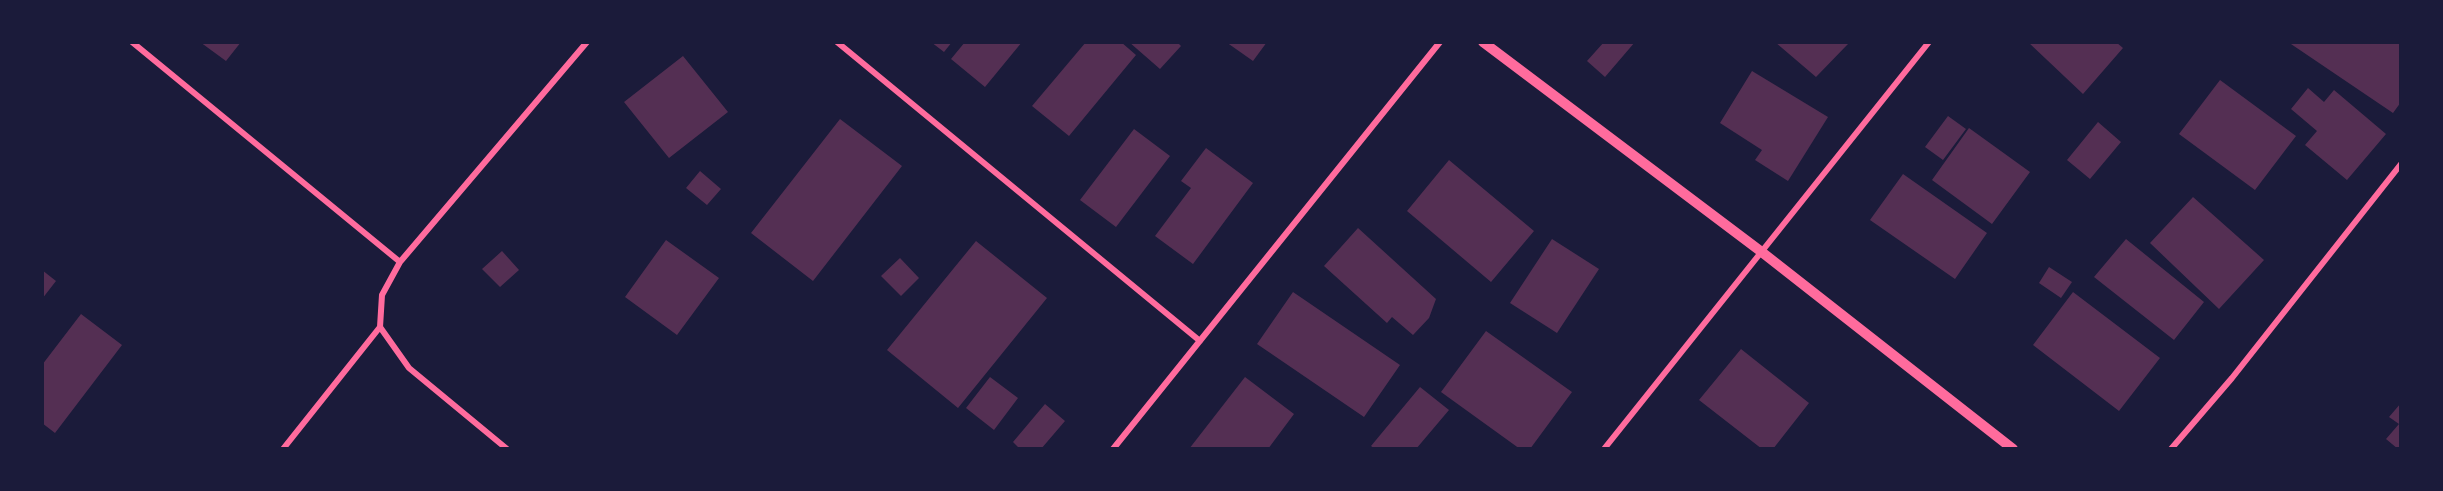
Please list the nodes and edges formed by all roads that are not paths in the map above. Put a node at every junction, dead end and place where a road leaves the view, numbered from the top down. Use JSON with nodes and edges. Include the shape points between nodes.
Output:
{"nodes":[{"id":1,"x":132,"y":42,"type":"edge"},
{"id":2,"x":587,"y":42,"type":"edge"},
{"id":3,"x":837,"y":42,"type":"edge"},
{"id":4,"x":1440,"y":42,"type":"edge"},
{"id":5,"x":1483,"y":42,"type":"edge"},
{"id":6,"x":1929,"y":42,"type":"edge"},
{"id":7,"x":2401,"y":164,"type":"edge"},
{"id":8,"x":1763,"y":253,"type":"junction"},
{"id":9,"x":400,"y":262,"type":"junction"},
{"id":10,"x":380,"y":327,"type":"junction"},
{"id":11,"x":1200,"y":341,"type":"junction"},
{"id":12,"x":283,"y":449,"type":"edge"},
{"id":13,"x":507,"y":449,"type":"edge"},
{"id":14,"x":1113,"y":449,"type":"edge"},
{"id":15,"x":1604,"y":449,"type":"edge"},
{"id":16,"x":2013,"y":449,"type":"edge"},
{"id":17,"x":2171,"y":449,"type":"edge"}],
"edges":[{"from":1,"to":9,"type":"street"},
{"from":2,"to":9,"type":"street"},
{"from":3,"to":11,"type":"street"},
{"from":4,"to":11,"type":"street"},
{"from":5,"to":8,"type":"street"},
{"from":6,"to":8,"type":"street"},
{"from":7,"to":17,"type":"street"},
{"from":8,"to":15,"type":"street"},
{"from":8,"to":16,"type":"street"},
{"from":9,"to":10,"type":"street","via":[[382,295]]},
{"from":10,"to":12,"type":"street"},
{"from":10,"to":13,"type":"street","via":[[409,368]]},
{"from":11,"to":14,"type":"street"}]}
